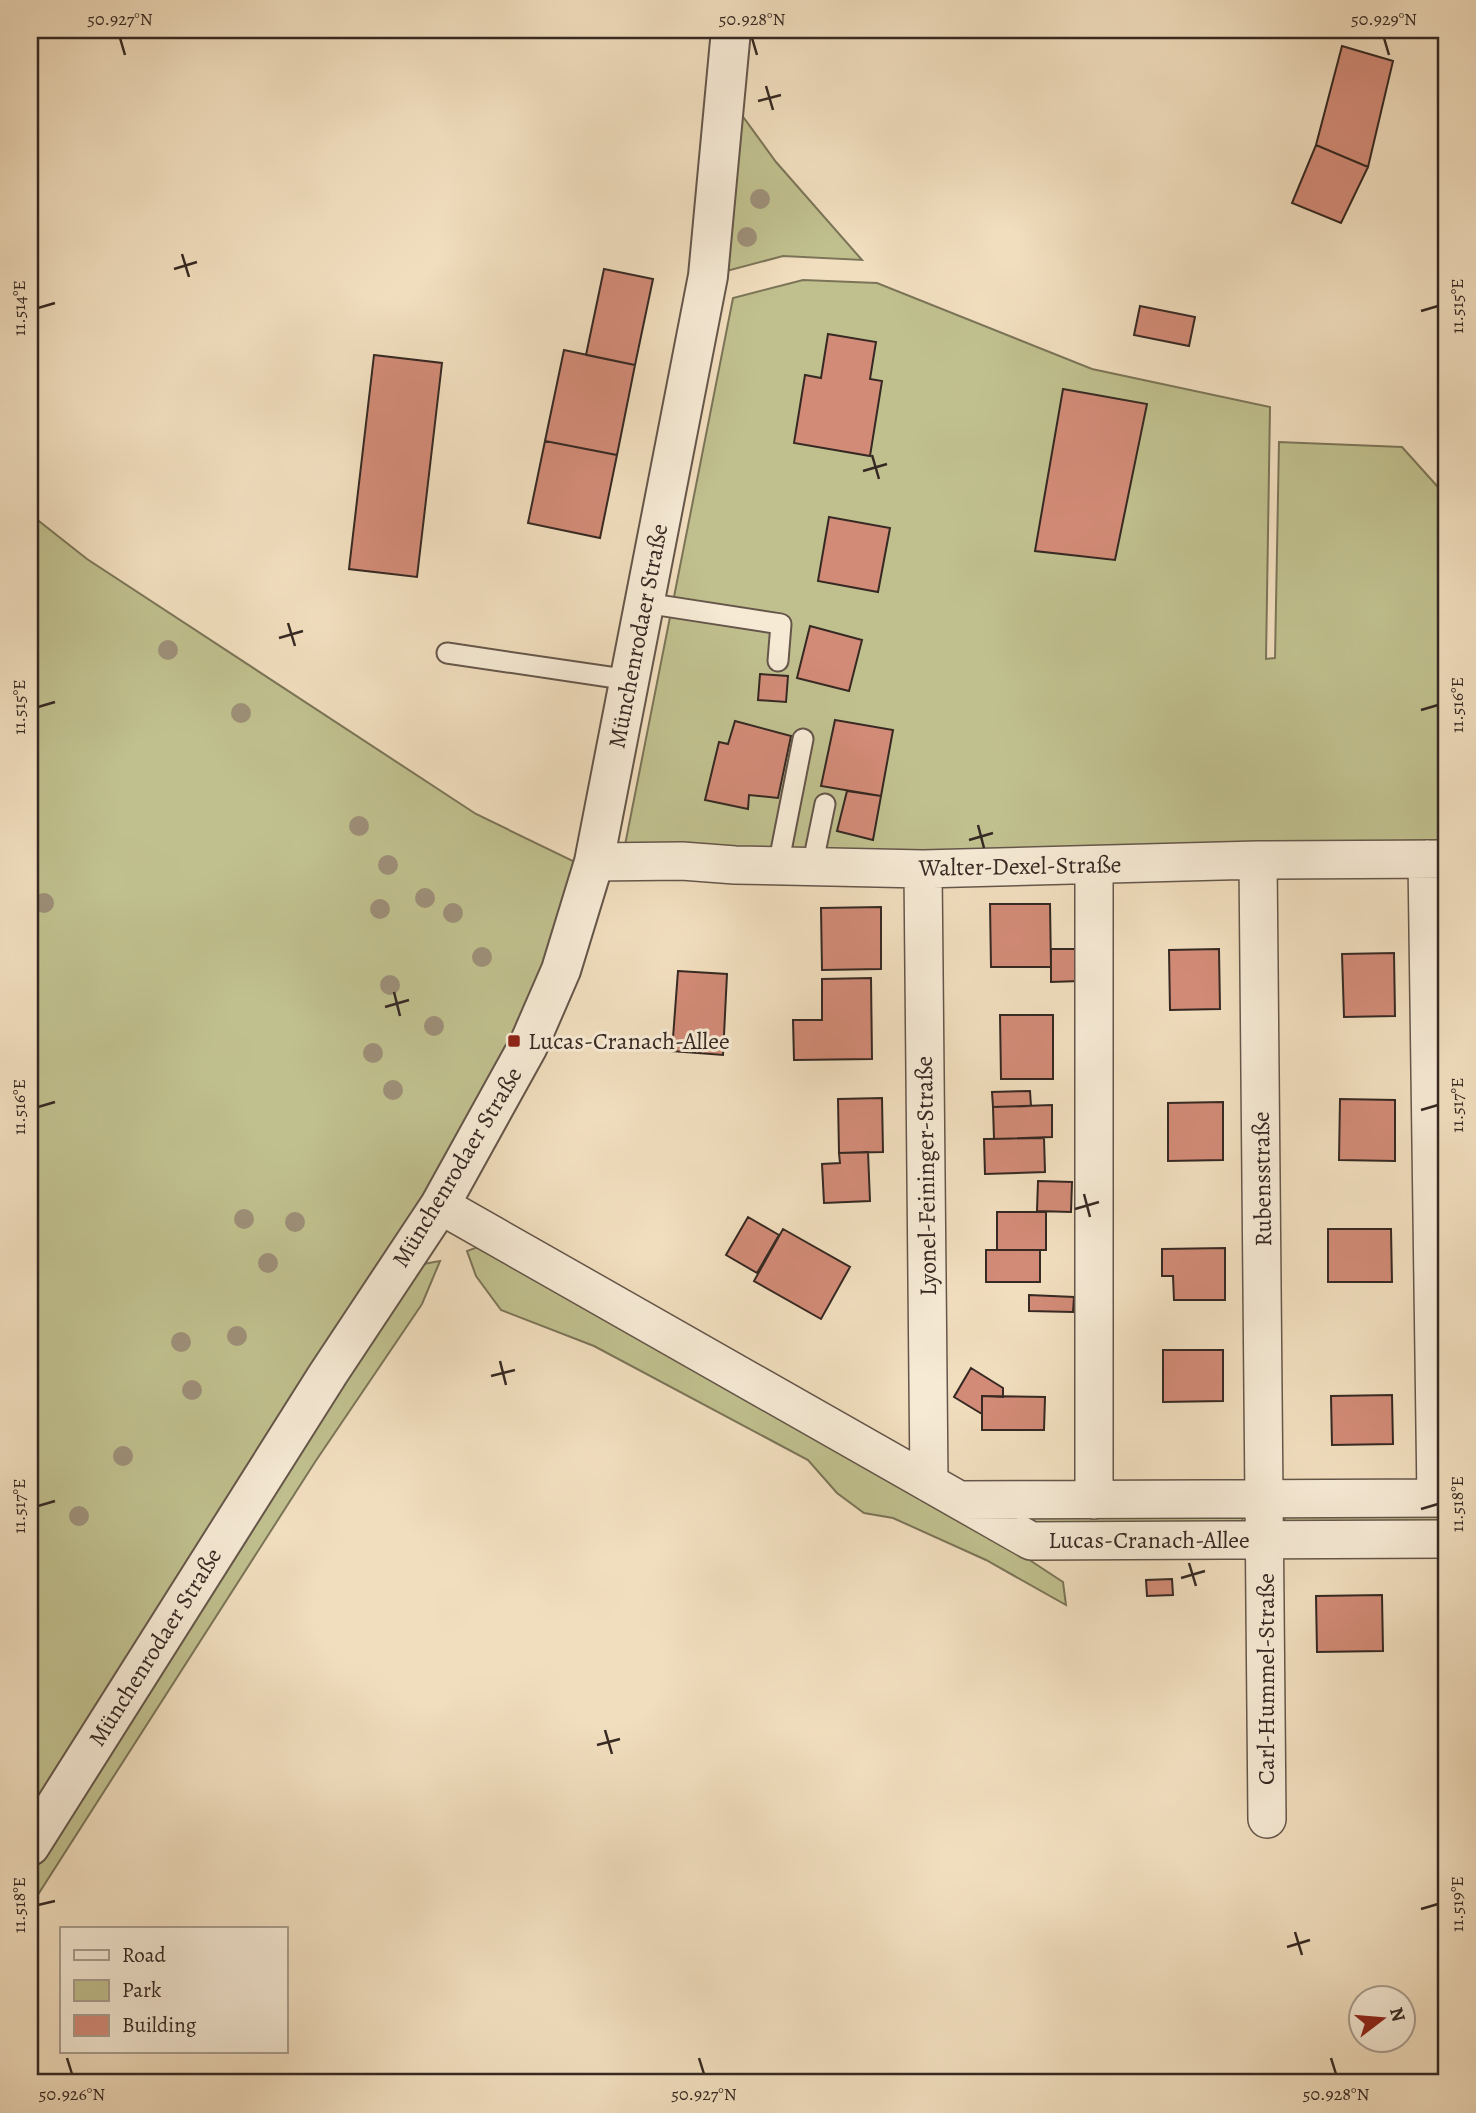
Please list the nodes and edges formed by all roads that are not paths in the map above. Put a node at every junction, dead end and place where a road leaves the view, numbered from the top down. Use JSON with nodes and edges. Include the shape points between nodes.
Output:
{"nodes":[{"id":1,"x":731,"y":30,"type":"edge"},
{"id":2,"x":645,"y":604,"type":"junction"},
{"id":3,"x":447,"y":653,"type":"dead end"},
{"id":4,"x":778,"y":661,"type":"dead end"},
{"id":5,"x":630,"y":680,"type":"junction"},
{"id":6,"x":803,"y":739,"type":"dead end"},
{"id":7,"x":825,"y":804,"type":"dead end"},
{"id":8,"x":1437,"y":859,"type":"edge"},
{"id":9,"x":1258,"y":860,"type":"junction"},
{"id":10,"x":594,"y":862,"type":"junction"},
{"id":11,"x":1094,"y":865,"type":"junction"},
{"id":12,"x":795,"y":866,"type":"junction"},
{"id":13,"x":923,"y":869,"type":"junction"},
{"id":14,"x":440,"y":1205,"type":"junction"},
{"id":15,"x":944,"y":1491,"type":"junction"},
{"id":16,"x":1266,"y":1498,"type":"junction"},
{"id":17,"x":1441,"y":1498,"type":"edge"},
{"id":18,"x":1094,"y":1500,"type":"junction"},
{"id":19,"x":1265,"y":1539,"type":"junction"},
{"id":20,"x":1446,"y":1539,"type":"edge"},
{"id":21,"x":1267,"y":1819,"type":"dead end"},
{"id":22,"x":30,"y":1846,"type":"edge"}],
"edges":[{"from":1,"to":2,"type":"street","name":"Münchenrodaer Straße","via":[[708,276]]},
{"from":2,"to":4,"type":"lane","via":[[781,624]]},
{"from":2,"to":5,"type":"street","name":"Münchenrodaer Straße"},
{"from":3,"to":5,"type":"lane"},
{"from":5,"to":10,"type":"street","name":"Münchenrodaer Straße"},
{"from":6,"to":12,"type":"lane"},
{"from":7,"to":12,"type":"lane"},
{"from":8,"to":9,"type":"street","name":"Walter-Dexel-Straße"},
{"from":8,"to":17,"type":"street"},
{"from":9,"to":11,"type":"street","name":"Walter-Dexel-Straße"},
{"from":9,"to":16,"type":"street","name":"Rubensstraße"},
{"from":10,"to":12,"type":"street","name":"Walter-Dexel-Straße"},
{"from":10,"to":14,"type":"street","name":"Münchenrodaer Straße","via":[[561,970],[528,1046]]},
{"from":11,"to":13,"type":"street","name":"Walter-Dexel-Straße"},
{"from":11,"to":18,"type":"street"},
{"from":12,"to":13,"type":"street","name":"Walter-Dexel-Straße"},
{"from":13,"to":15,"type":"street","name":"Lyonel-Feininger-Straße"},
{"from":14,"to":15,"type":"street","name":"Lucas-Cranach-Allee"},
{"from":14,"to":22,"type":"street","name":"Münchenrodaer Straße","via":[[327,1374]]},
{"from":15,"to":18,"type":"street","name":"Lucas-Cranach-Allee"},
{"from":15,"to":19,"type":"street","name":"Lucas-Cranach-Allee","via":[[1031,1541]]},
{"from":16,"to":17,"type":"street","name":"Lucas-Cranach-Allee"},
{"from":16,"to":18,"type":"street","name":"Lucas-Cranach-Allee"},
{"from":16,"to":19,"type":"street","name":"Lucas-Cranach-Allee"},
{"from":19,"to":20,"type":"street","name":"Lucas-Cranach-Allee"},
{"from":19,"to":21,"type":"street","name":"Carl-Hummel-Straße"}]}
